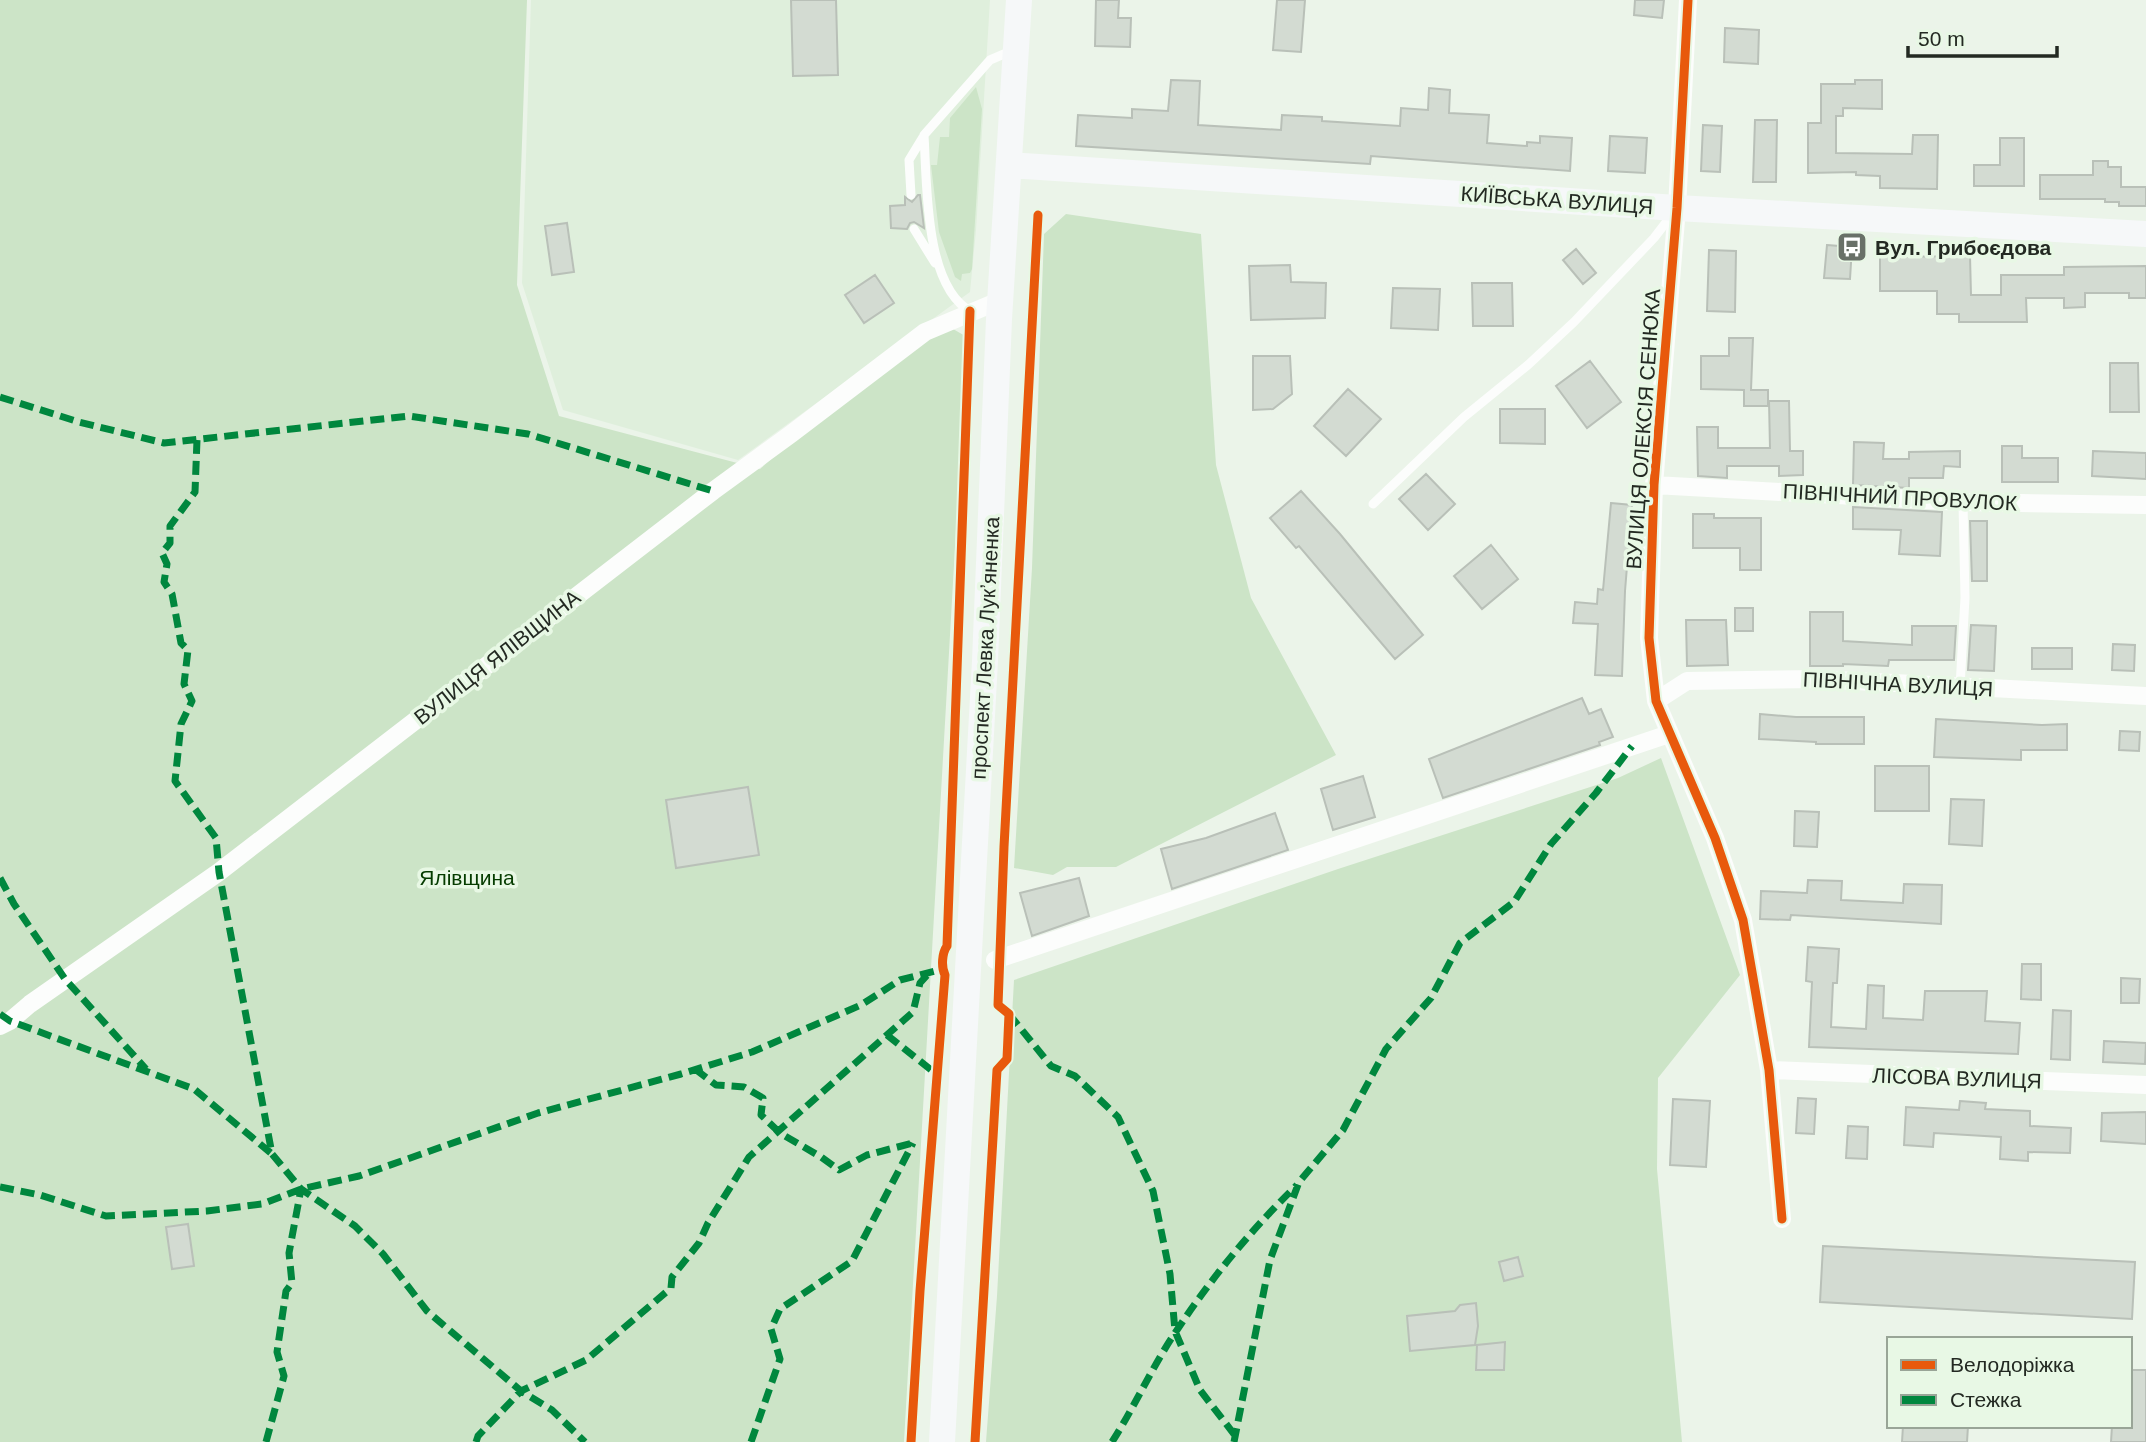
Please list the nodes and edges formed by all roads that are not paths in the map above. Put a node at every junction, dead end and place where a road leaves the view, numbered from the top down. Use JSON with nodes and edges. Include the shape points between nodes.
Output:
{"nodes":[{"id":1,"x":1019,"y":0,"type":"edge"},
{"id":2,"x":1688,"y":0,"type":"edge"},
{"id":3,"x":1015,"y":54,"type":"junction"},
{"id":4,"x":924,"y":135,"type":"junction"},
{"id":5,"x":1009,"y":164,"type":"junction"},
{"id":6,"x":911,"y":195,"type":"dead end"},
{"id":7,"x":1677,"y":208,"type":"junction"},
{"id":8,"x":914,"y":229,"type":"dead end"},
{"id":9,"x":2146,"y":234,"type":"edge"},
{"id":10,"x":940,"y":270,"type":"junction"},
{"id":11,"x":1000,"y":310,"type":"junction"},
{"id":12,"x":970,"y":311,"type":"junction"},
{"id":13,"x":1654,"y":485,"type":"junction"},
{"id":14,"x":1963,"y":502,"type":"junction"},
{"id":15,"x":1373,"y":504,"type":"dead end"},
{"id":16,"x":2146,"y":505,"type":"edge"},
{"id":17,"x":1960,"y":687,"type":"junction"},
{"id":18,"x":2146,"y":696,"type":"edge"},
{"id":19,"x":1656,"y":701,"type":"junction"},
{"id":20,"x":1669,"y":734,"type":"junction"},
{"id":21,"x":995,"y":960,"type":"dead end"},
{"id":22,"x":0,"y":1026,"type":"edge"},
{"id":23,"x":1769,"y":1070,"type":"junction"},
{"id":24,"x":2146,"y":1085,"type":"edge"},
{"id":25,"x":1783,"y":1219,"type":"dead end"},
{"id":26,"x":942,"y":1442,"type":"edge"}],
"edges":[{"from":1,"to":3,"type":"main road","name":"проспект Левка Лукʼяненка"},
{"from":2,"to":7,"type":"street","name":"ВУЛИЦЯ ОЛЕКСІЯ СЕНЮКА"},
{"from":3,"to":4,"type":"lane","via":[[990,60]]},
{"from":3,"to":5,"type":"main road","name":"проспект Левка Лукʼяненка"},
{"from":4,"to":6,"type":"lane","via":[[909,160]]},
{"from":4,"to":10,"type":"lane","via":[[931,231]]},
{"from":5,"to":7,"type":"main road","name":"КИЇВСЬКА ВУЛИЦЯ"},
{"from":5,"to":11,"type":"main road","name":"проспект Левка Лукʼяненка"},
{"from":7,"to":9,"type":"main road","name":"КИЇВСЬКА ВУЛИЦЯ"},
{"from":7,"to":13,"type":"street","name":"ВУЛИЦЯ ОЛЕКСІЯ СЕНЮКА"},
{"from":7,"to":15,"type":"lane","via":[[1574,322]]},
{"from":8,"to":10,"type":"lane"},
{"from":10,"to":12,"type":"lane","via":[[960,306]]},
{"from":11,"to":12,"type":"street","name":"ВУЛИЦЯ ЯЛІВЩИНА"},
{"from":11,"to":26,"type":"main road","name":"проспект Левка Лукʼяненка"},
{"from":12,"to":22,"type":"street","name":"ВУЛИЦЯ ЯЛІВЩИНА","via":[[925,332],[219,872]]},
{"from":13,"to":14,"type":"street","name":"ПІВНІЧНИЙ ПРОВУЛОК"},
{"from":13,"to":19,"type":"street","name":"ВУЛИЦЯ ОЛЕКСІЯ СЕНЮКА","via":[[1649,638]]},
{"from":14,"to":16,"type":"street","name":"ПІВНІЧНИЙ ПРОВУЛОК"},
{"from":14,"to":17,"type":"lane","via":[[1965,598]]},
{"from":17,"to":18,"type":"street","name":"ПІВНІЧНА ВУЛИЦЯ"},
{"from":17,"to":19,"type":"street","name":"ПІВНІЧНА ВУЛИЦЯ","via":[[1817,679],[1687,681]]},
{"from":19,"to":20,"type":"street","name":"ВУЛИЦЯ ОЛЕКСІЯ СЕНЮКА"},
{"from":20,"to":21,"type":"street"},
{"from":20,"to":23,"type":"street","name":"ВУЛИЦЯ ОЛЕКСІЯ СЕНЮКА","via":[[1715,838],[1743,920]]},
{"from":23,"to":24,"type":"street","name":"ЛІСОВА ВУЛИЦЯ"},
{"from":23,"to":25,"type":"street","name":"ВУЛИЦЯ ОЛЕКСІЯ СЕНЮКА"}]}
